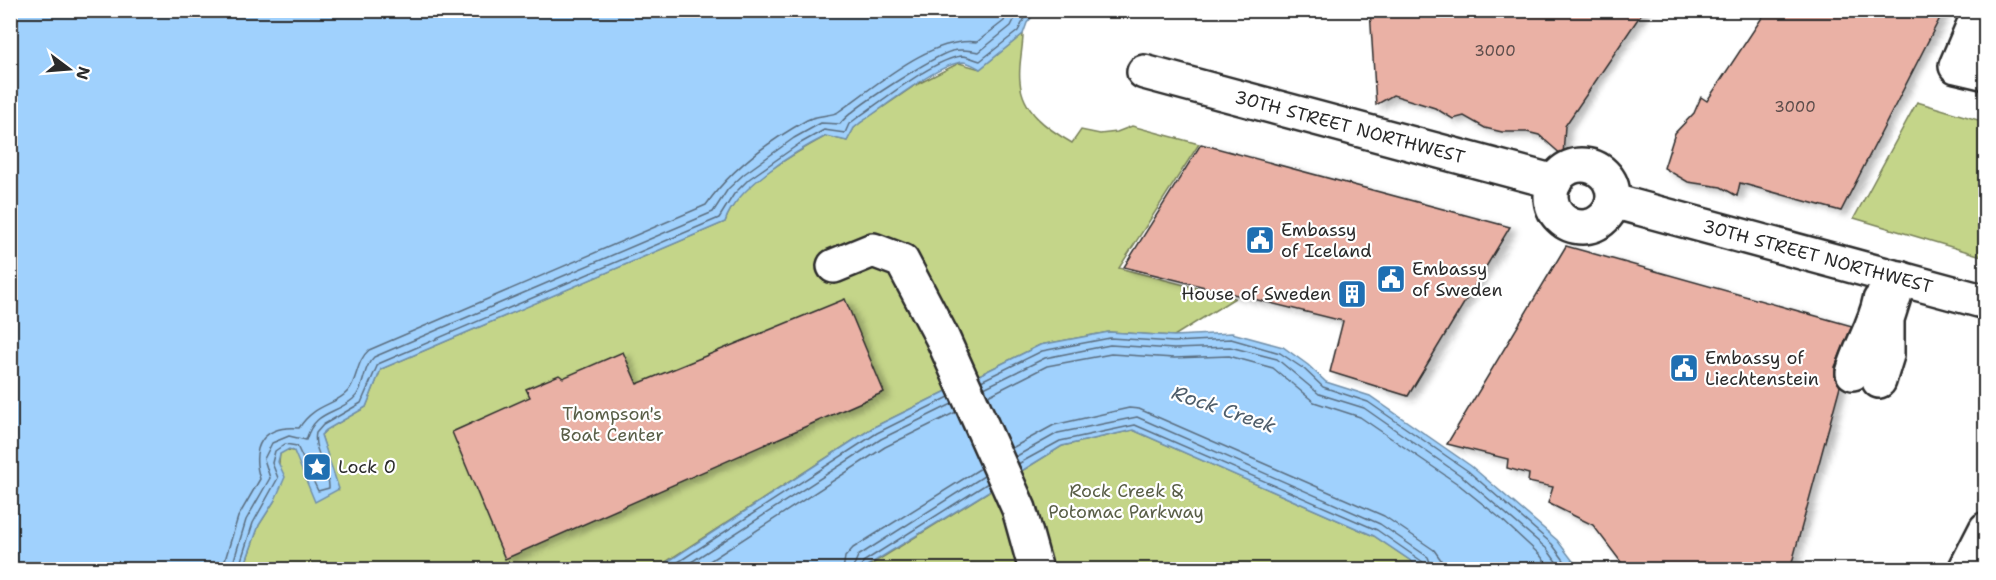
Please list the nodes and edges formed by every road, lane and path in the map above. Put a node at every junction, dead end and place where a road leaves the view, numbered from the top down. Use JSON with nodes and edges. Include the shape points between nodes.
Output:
{"nodes":[{"id":1,"x":1980,"y":10,"type":"edge"},
{"id":2,"x":1144,"y":72,"type":"dead end"},
{"id":3,"x":1986,"y":73,"type":"edge"},
{"id":4,"x":1555,"y":182,"type":"junction"},
{"id":5,"x":1613,"y":201,"type":"junction"},
{"id":6,"x":834,"y":266,"type":"dead end"},
{"id":7,"x":1893,"y":276,"type":"junction"},
{"id":8,"x":1986,"y":302,"type":"edge"},
{"id":9,"x":1866,"y":377,"type":"dead end"},
{"id":10,"x":1986,"y":529,"type":"edge"},
{"id":11,"x":1036,"y":570,"type":"edge"},
{"id":12,"x":1965,"y":570,"type":"edge"}],
"edges":[{"from":1,"to":3,"type":"main road","via":[[1956,66]]},
{"from":2,"to":4,"type":"main road","name":"30TH STREET NORTHWEST"},
{"from":4,"to":5,"type":"main road","via":[[1573,166],[1594,167],[1610,180]]},
{"from":4,"to":5,"type":"main road","via":[[1551,198],[1554,209],[1577,227],[1597,224],[1605,218]]},
{"from":5,"to":7,"type":"main road","name":"30TH STREET NORTHWEST"},
{"from":6,"to":11,"type":"main road","via":[[873,250],[902,261],[1019,509]]},
{"from":7,"to":8,"type":"main road","name":"30TH STREET NORTHWEST"},
{"from":7,"to":9,"type":"main road","via":[[1887,355]]},
{"from":10,"to":12,"type":"main road"}]}
